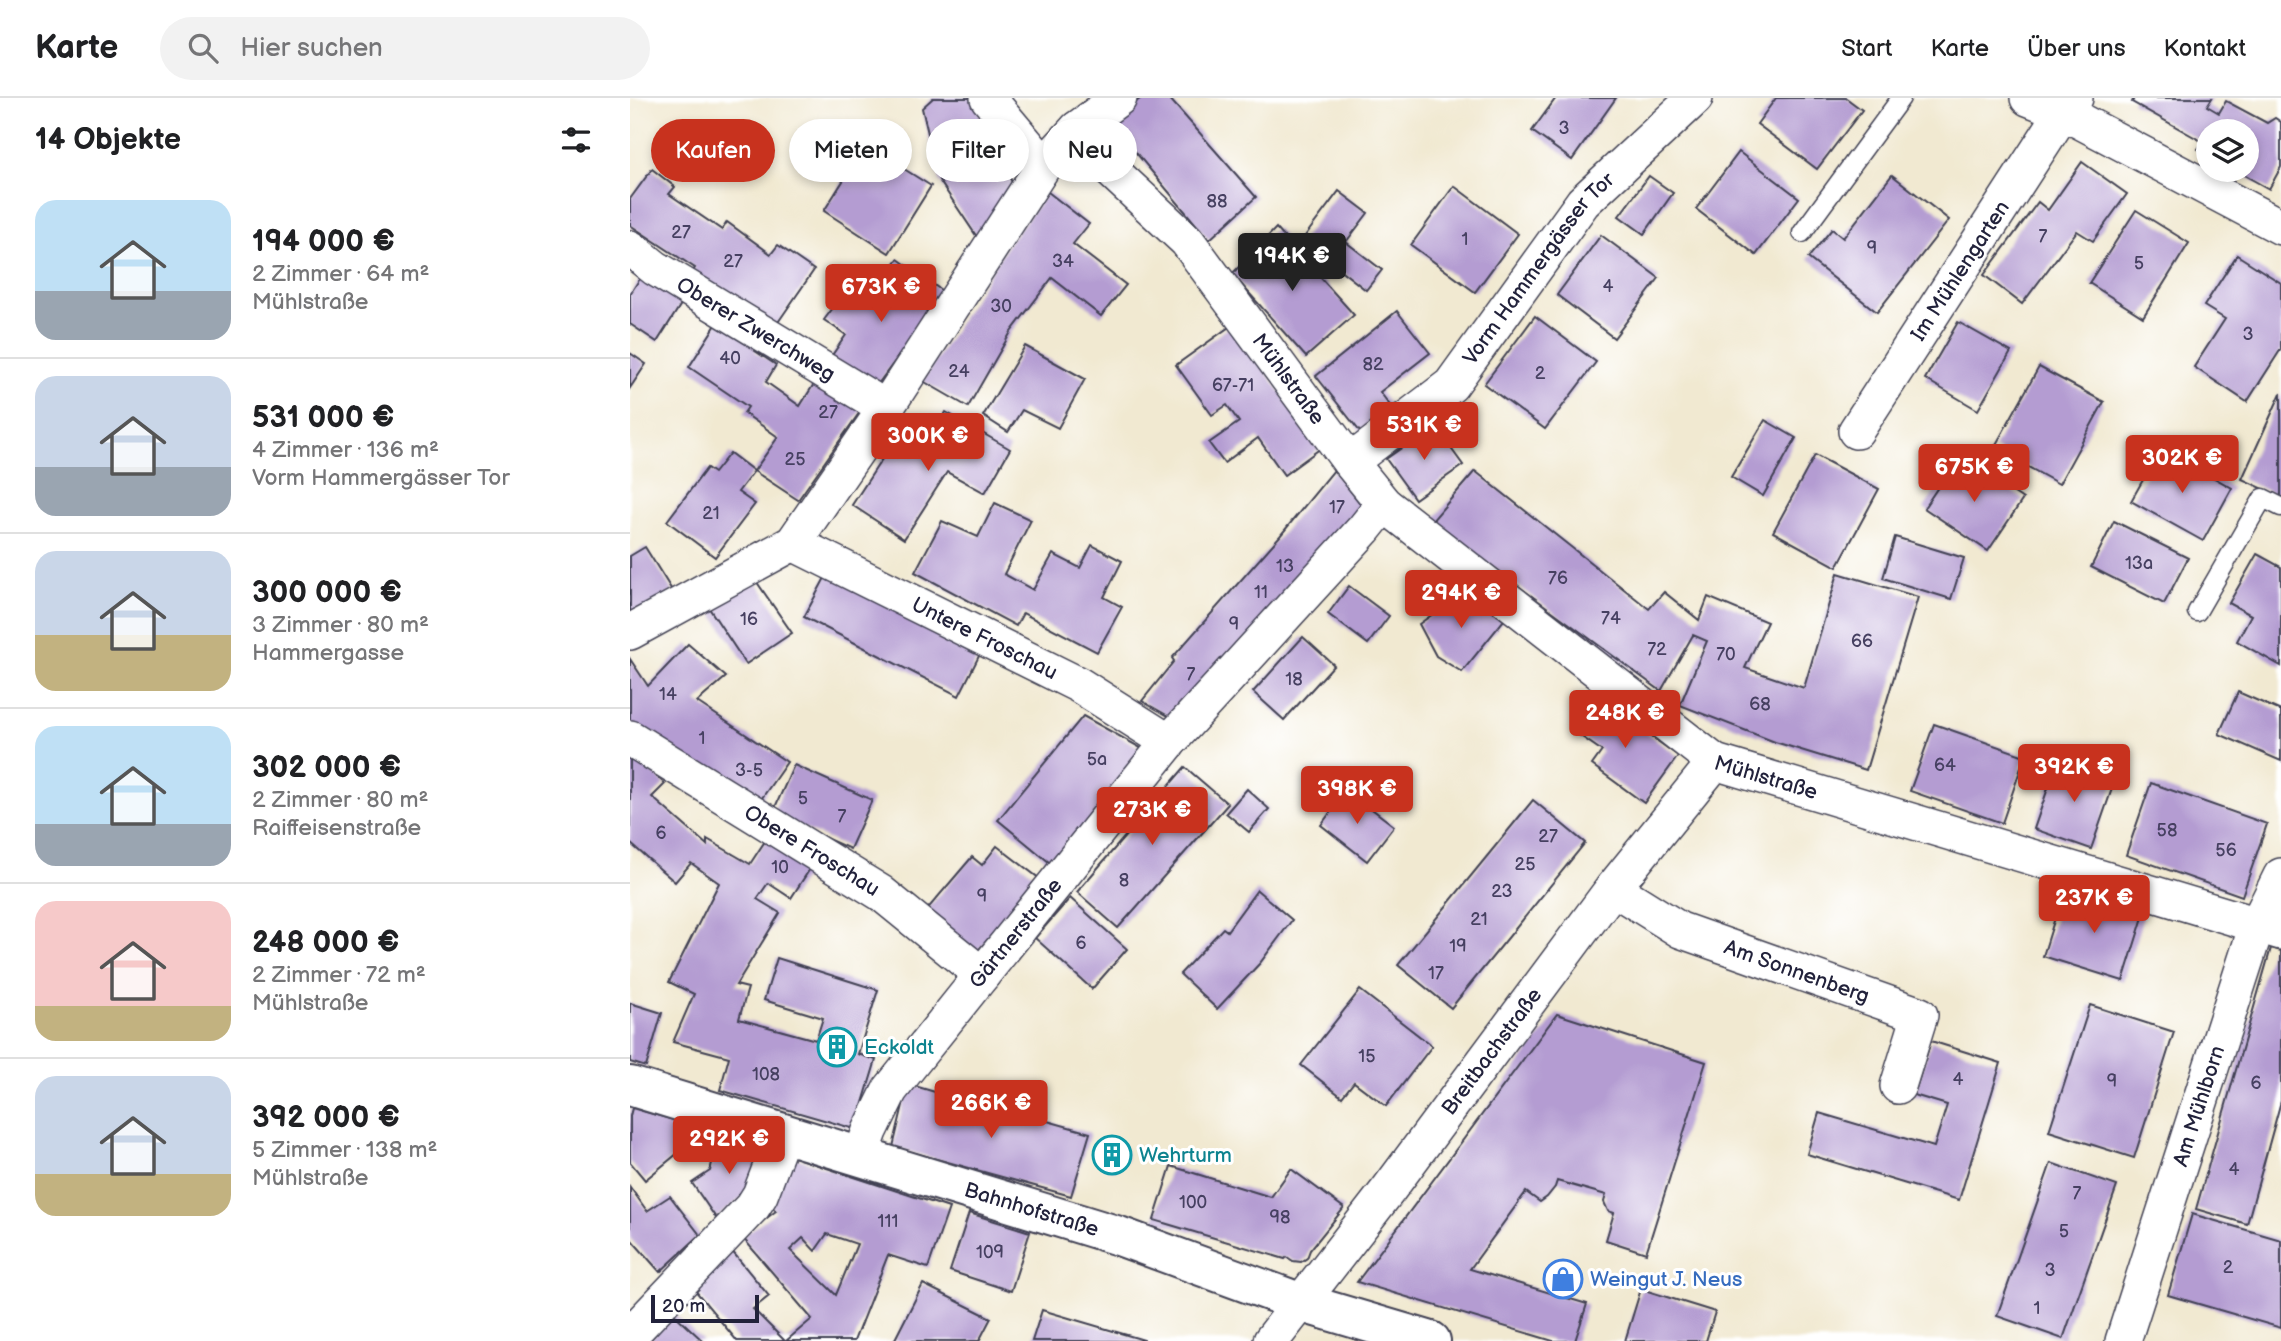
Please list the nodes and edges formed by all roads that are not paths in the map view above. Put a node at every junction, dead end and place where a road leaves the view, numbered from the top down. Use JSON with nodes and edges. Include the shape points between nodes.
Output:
{"nodes":[{"id":1,"x":988,"y":98,"type":"edge"},
{"id":2,"x":1119,"y":98,"type":"edge"},
{"id":3,"x":1695,"y":98,"type":"edge"},
{"id":4,"x":1901,"y":98,"type":"edge"},
{"id":5,"x":2028,"y":98,"type":"edge"},
{"id":6,"x":2069,"y":105,"type":"edge"},
{"id":7,"x":1091,"y":119,"type":"edge"},
{"id":8,"x":1043,"y":164,"type":"edge"},
{"id":9,"x":1043,"y":167,"type":"edge"},
{"id":10,"x":1124,"y":182,"type":"edge"},
{"id":11,"x":2281,"y":228,"type":"edge"},
{"id":12,"x":1802,"y":233,"type":"dead end"},
{"id":13,"x":630,"y":248,"type":"edge"},
{"id":14,"x":886,"y":408,"type":"junction"},
{"id":15,"x":1856,"y":431,"type":"dead end"},
{"id":16,"x":1350,"y":462,"type":"junction"},
{"id":17,"x":1384,"y":504,"type":"junction"},
{"id":18,"x":2281,"y":507,"type":"edge"},
{"id":19,"x":793,"y":543,"type":"junction"},
{"id":20,"x":2197,"y":612,"type":"dead end"},
{"id":21,"x":630,"y":632,"type":"edge"},
{"id":22,"x":630,"y":738,"type":"edge"},
{"id":23,"x":1169,"y":742,"type":"junction"},
{"id":24,"x":1715,"y":762,"type":"junction"},
{"id":25,"x":2281,"y":876,"type":"edge"},
{"id":26,"x":1613,"y":888,"type":"junction"},
{"id":27,"x":2269,"y":928,"type":"edge"},
{"id":28,"x":982,"y":975,"type":"junction"},
{"id":29,"x":630,"y":1086,"type":"edge"},
{"id":30,"x":1898,"y":1086,"type":"dead end"},
{"id":31,"x":784,"y":1132,"type":"junction"},
{"id":32,"x":861,"y":1156,"type":"junction"},
{"id":33,"x":1300,"y":1302,"type":"junction"},
{"id":34,"x":630,"y":1335,"type":"edge"},
{"id":35,"x":1271,"y":1341,"type":"edge"},
{"id":36,"x":1431,"y":1341,"type":"edge"},
{"id":37,"x":2123,"y":1341,"type":"edge"}],
"edges":[{"from":1,"to":8,"type":"street"},
{"from":2,"to":7,"type":"street"},
{"from":3,"to":16,"type":"street","name":"Vorm Hammergässer Tor","via":[[1583,202],[1451,385]]},
{"from":4,"to":12,"type":"lane"},
{"from":5,"to":6,"type":"street"},
{"from":6,"to":11,"type":"street"},
{"from":6,"to":15,"type":"street","name":"Im Mühlengarten"},
{"from":9,"to":14,"type":"street"},
{"from":10,"to":16,"type":"street","name":"Mühlstraße","via":[[1187,241]]},
{"from":13,"to":14,"type":"street","name":"Oberer Zwerchweg","via":[[655,268]]},
{"from":14,"to":19,"type":"street"},
{"from":16,"to":17,"type":"street","name":"Mühlstraße"},
{"from":17,"to":23,"type":"street","name":"Gärtnerstraße"},
{"from":17,"to":24,"type":"street","name":"Mühlstraße"},
{"from":18,"to":20,"type":"lane","via":[[2263,498]]},
{"from":19,"to":21,"type":"street"},
{"from":19,"to":23,"type":"street","name":"Untere Froschau","via":[[1079,685]]},
{"from":22,"to":28,"type":"street","name":"Obere Froschau","via":[[881,893]]},
{"from":23,"to":28,"type":"street","name":"Gärtnerstraße"},
{"from":24,"to":26,"type":"street","name":"Breitbachstraße"},
{"from":24,"to":27,"type":"street","name":"Mühlstraße"},
{"from":25,"to":27,"type":"street","name":"Am Mühlborn"},
{"from":26,"to":30,"type":"street","name":"Am Sonnenberg","via":[[1680,930],[1920,1015]]},
{"from":26,"to":33,"type":"street","name":"Breitbachstraße","via":[[1390,1189]]},
{"from":27,"to":37,"type":"street","name":"Am Mühlborn"},
{"from":28,"to":32,"type":"street","name":"Gärtnerstraße","via":[[890,1090]]},
{"from":29,"to":31,"type":"street","name":"Bahnhofstraße"},
{"from":31,"to":32,"type":"street","name":"Bahnhofstraße"},
{"from":31,"to":34,"type":"street","via":[[753,1206]]},
{"from":32,"to":33,"type":"street","name":"Bahnhofstraße","via":[[1119,1236]]},
{"from":33,"to":35,"type":"street","name":"Breitbachstraße"},
{"from":33,"to":36,"type":"street","name":"Bahnhofstraße"}]}
